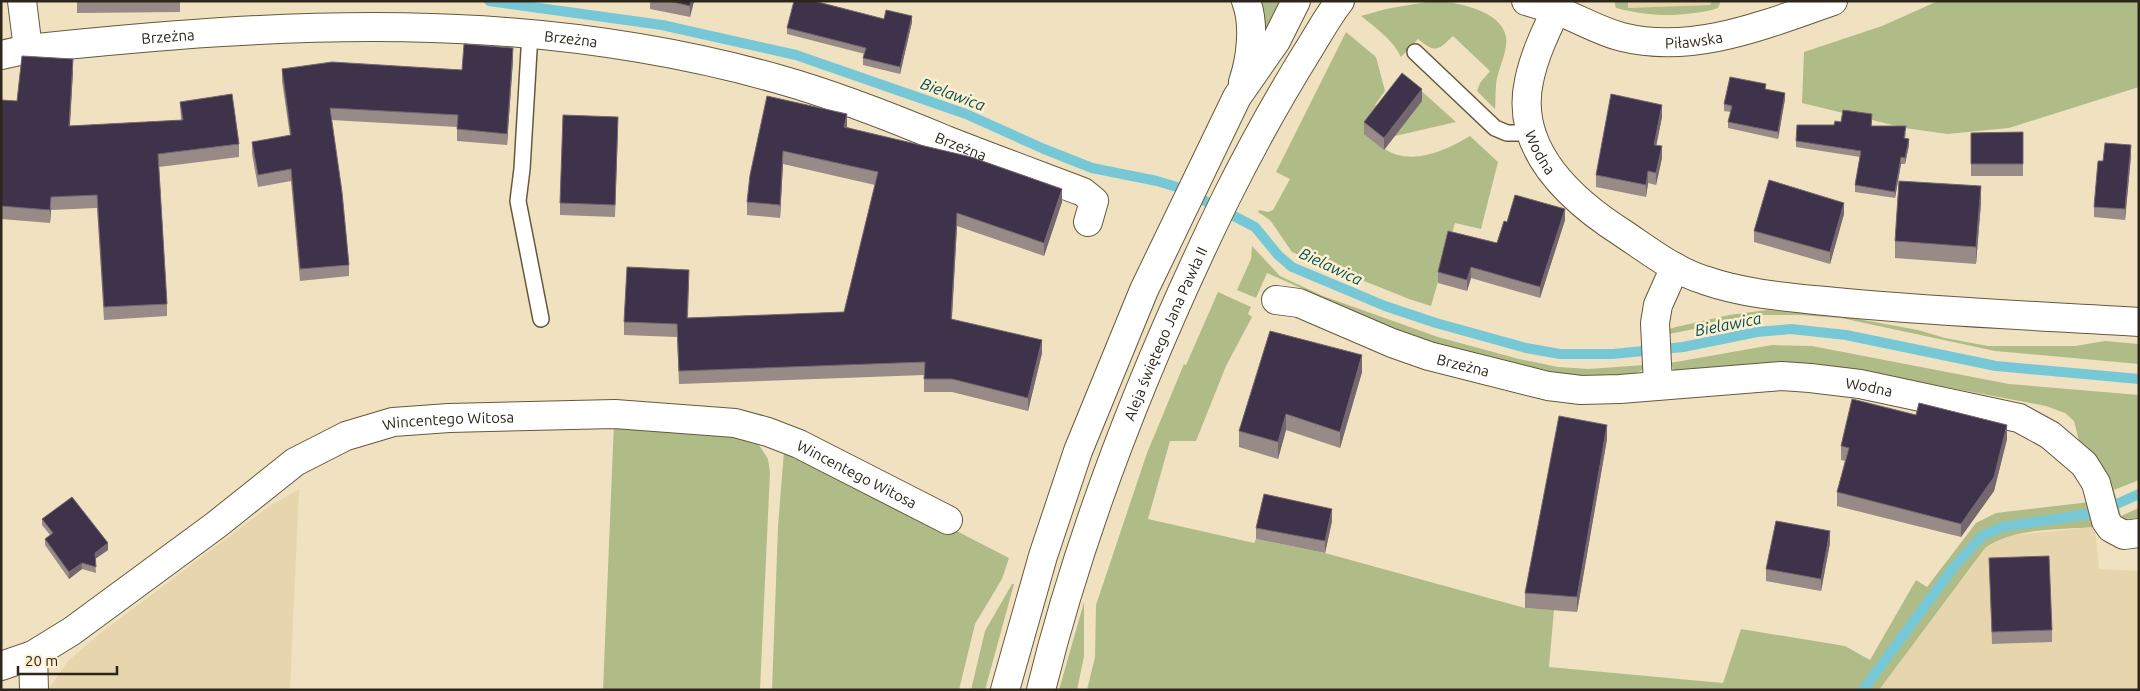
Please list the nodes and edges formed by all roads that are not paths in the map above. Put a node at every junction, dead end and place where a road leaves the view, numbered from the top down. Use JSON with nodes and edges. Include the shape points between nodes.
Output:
{"nodes":[{"id":1,"x":22,"y":1,"type":"edge"},
{"id":2,"x":1246,"y":1,"type":"edge"},
{"id":3,"x":1296,"y":1,"type":"edge"},
{"id":4,"x":1340,"y":1,"type":"edge"},
{"id":5,"x":1526,"y":1,"type":"edge"},
{"id":6,"x":1833,"y":1,"type":"edge"},
{"id":7,"x":1550,"y":6,"type":"edge"},
{"id":8,"x":530,"y":33,"type":"junction"},
{"id":9,"x":28,"y":49,"type":"junction"},
{"id":10,"x":1414,"y":52,"type":"dead end"},
{"id":11,"x":1,"y":55,"type":"edge"},
{"id":12,"x":1238,"y":97,"type":"junction"},
{"id":13,"x":1531,"y":133,"type":"junction"},
{"id":14,"x":1088,"y":222,"type":"dead end"},
{"id":15,"x":1675,"y":267,"type":"junction"},
{"id":16,"x":1276,"y":300,"type":"dead end"},
{"id":17,"x":541,"y":319,"type":"dead end"},
{"id":18,"x":2139,"y":322,"type":"edge"},
{"id":19,"x":1658,"y":375,"type":"junction"},
{"id":20,"x":948,"y":520,"type":"dead end"},
{"id":21,"x":2139,"y":532,"type":"edge"},
{"id":22,"x":33,"y":655,"type":"junction"},
{"id":23,"x":1,"y":666,"type":"edge"},
{"id":24,"x":34,"y":690,"type":"edge"},
{"id":25,"x":1005,"y":690,"type":"edge"},
{"id":26,"x":1041,"y":690,"type":"edge"}],
"edges":[{"from":1,"to":9,"type":"street"},
{"from":2,"to":12,"type":"street","via":[[1251,32],[1246,73]]},
{"from":3,"to":12,"type":"street","via":[[1276,42]]},
{"from":4,"to":26,"type":"street","name":"Aleja świętego Jana Pawła II","via":[[1281,93],[1233,184],[1152,359],[1109,468],[1069,587]]},
{"from":5,"to":7,"type":"street","name":"Piławska"},
{"from":6,"to":7,"type":"street","name":"Piławska","via":[[1742,32],[1659,43],[1608,33]]},
{"from":7,"to":13,"type":"street","name":"Wodna","via":[[1528,83],[1527,112]]},
{"from":8,"to":9,"type":"street","name":"Brzeżna","via":[[420,27],[312,27]]},
{"from":8,"to":14,"type":"street","name":"Brzeżna","via":[[624,45],[740,69],[867,108],[1083,192],[1094,201]]},
{"from":8,"to":17,"type":"lane","via":[[518,201]]},
{"from":9,"to":11,"type":"street","name":"Brzeżna"},
{"from":10,"to":13,"type":"lane","via":[[1495,128],[1507,133]]},
{"from":12,"to":25,"type":"street","via":[[1140,299],[1078,451],[1043,556]]},
{"from":13,"to":15,"type":"street","name":"Wodna","via":[[1541,157],[1571,194],[1611,226]]},
{"from":15,"to":18,"type":"street","name":"Wodna","via":[[1703,280],[1772,296],[1873,306]]},
{"from":15,"to":19,"type":"street","via":[[1658,305],[1655,323]]},
{"from":16,"to":19,"type":"street","name":"Brzeżna","via":[[1299,303],[1413,351],[1536,384],[1581,390]]},
{"from":19,"to":21,"type":"street","name":"Wodna","via":[[1822,379],[2019,418],[2043,430],[2078,458],[2091,474],[2111,528],[2120,534]]},
{"from":20,"to":22,"type":"street","name":"Wincentego Witosa","via":[[799,444],[735,423],[615,414],[393,422],[337,439],[287,467],[72,632]]},
{"from":22,"to":23,"type":"street","name":"Wincentego Witosa"},
{"from":22,"to":24,"type":"street"}]}
